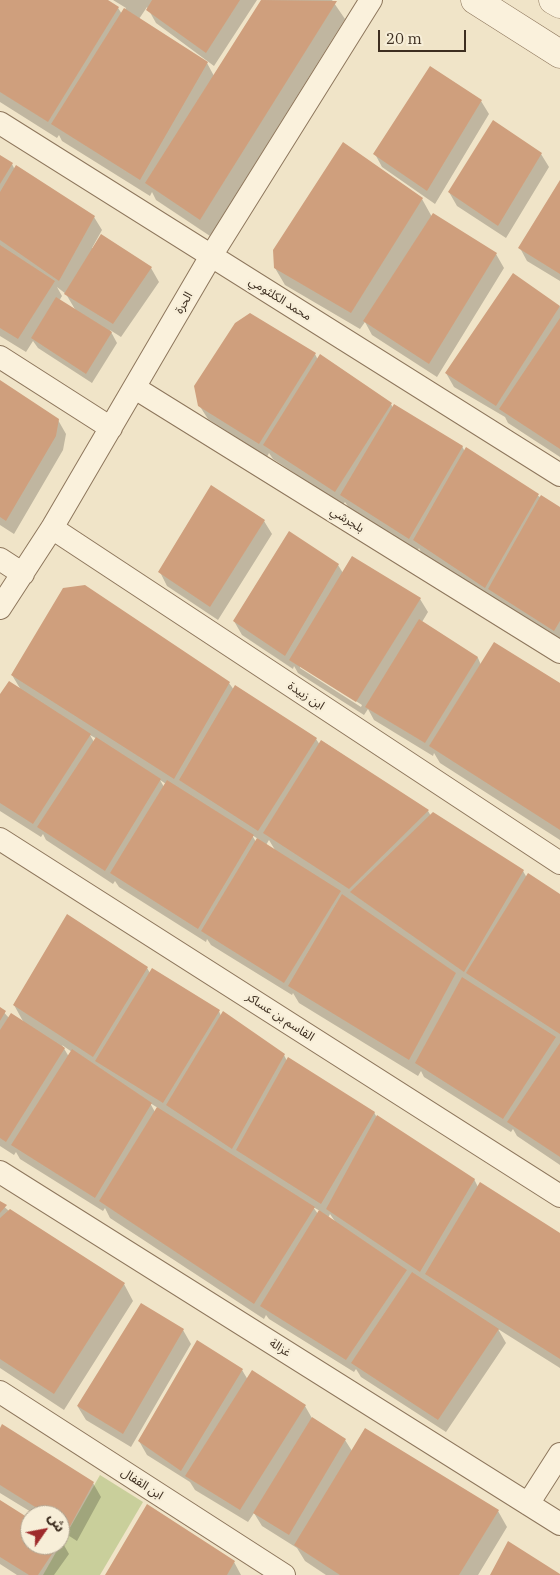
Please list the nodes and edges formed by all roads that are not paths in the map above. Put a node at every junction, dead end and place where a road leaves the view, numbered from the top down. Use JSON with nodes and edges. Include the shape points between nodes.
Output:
{"nodes":[{"id":1,"x":372,"y":0,"type":"edge"},
{"id":2,"x":475,"y":0,"type":"edge"},
{"id":3,"x":553,"y":0,"type":"edge"},
{"id":4,"x":560,"y":4,"type":"edge"},
{"id":5,"x":527,"y":33,"type":"junction"},
{"id":6,"x":560,"y":41,"type":"edge"},
{"id":7,"x":560,"y":54,"type":"edge"},
{"id":8,"x":0,"y":123,"type":"edge"},
{"id":9,"x":211,"y":256,"type":"junction"},
{"id":10,"x":0,"y":358,"type":"edge"},
{"id":11,"x":135,"y":388,"type":"junction"},
{"id":12,"x":111,"y":428,"type":"junction"},
{"id":13,"x":560,"y":475,"type":"edge"},
{"id":14,"x":52,"y":528,"type":"junction"},
{"id":15,"x":0,"y":559,"type":"edge"},
{"id":16,"x":23,"y":574,"type":"junction"},
{"id":17,"x":0,"y":608,"type":"edge"},
{"id":18,"x":560,"y":652,"type":"edge"},
{"id":19,"x":0,"y":839,"type":"edge"},
{"id":20,"x":560,"y":863,"type":"edge"},
{"id":21,"x":0,"y":1172,"type":"edge"},
{"id":22,"x":560,"y":1196,"type":"edge"},
{"id":23,"x":0,"y":1392,"type":"edge"},
{"id":24,"x":560,"y":1454,"type":"edge"},
{"id":25,"x":528,"y":1504,"type":"junction"},
{"id":26,"x":560,"y":1524,"type":"edge"},
{"id":27,"x":284,"y":1575,"type":"edge"}],
"edges":[{"from":1,"to":9,"type":"street","name":"الحرة"},
{"from":2,"to":5,"type":"street"},
{"from":3,"to":4,"type":"street"},
{"from":5,"to":6,"type":"street","via":[[553,42]]},
{"from":5,"to":7,"type":"street"},
{"from":8,"to":9,"type":"street","name":"محمد الكلثومي"},
{"from":9,"to":11,"type":"street","name":"الحرة"},
{"from":9,"to":13,"type":"street","name":"محمد الكلثومي"},
{"from":10,"to":12,"type":"street"},
{"from":11,"to":12,"type":"street","name":"الحرة"},
{"from":11,"to":18,"type":"street","name":"بلجرشي"},
{"from":12,"to":14,"type":"street","name":"الحرة"},
{"from":14,"to":16,"type":"street","name":"الحرة"},
{"from":14,"to":20,"type":"street","name":"ابن زبيدة"},
{"from":15,"to":16,"type":"street"},
{"from":16,"to":17,"type":"street","name":"الحرة"},
{"from":19,"to":22,"type":"street","name":"القاسم بن عساكر"},
{"from":21,"to":25,"type":"street","name":"غزالة"},
{"from":23,"to":27,"type":"street","name":"ابن القفال"},
{"from":24,"to":25,"type":"street"},
{"from":25,"to":26,"type":"street","name":"غزالة"}]}
